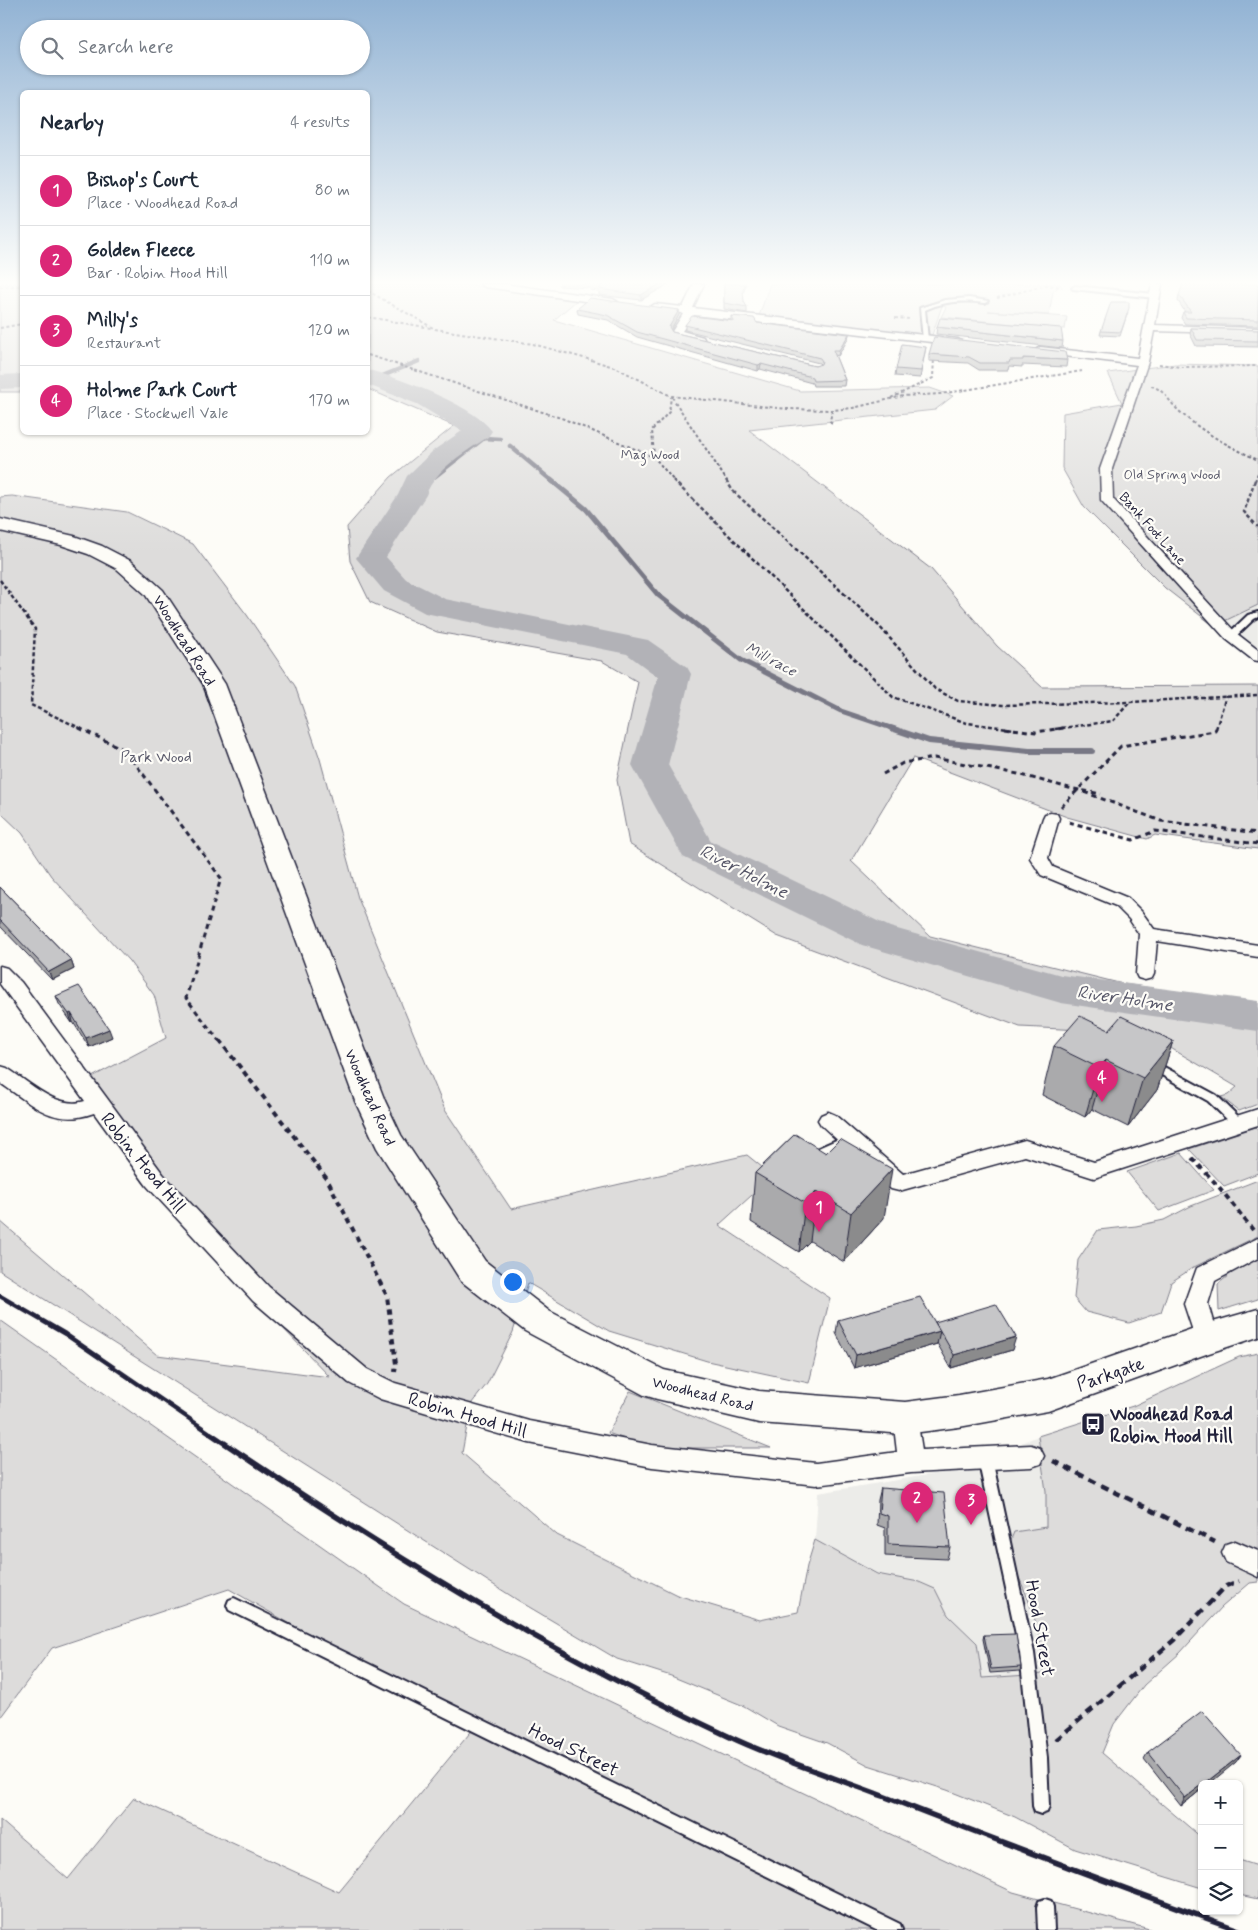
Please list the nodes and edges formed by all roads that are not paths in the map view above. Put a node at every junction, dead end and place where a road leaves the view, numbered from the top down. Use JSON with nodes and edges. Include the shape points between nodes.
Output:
{"nodes":[{"id":1,"x":1139,"y":374,"type":"edge"},
{"id":2,"x":0,"y":525,"type":"edge"},
{"id":3,"x":1258,"y":614,"type":"edge"},
{"id":4,"x":1231,"y":636,"type":"junction"},
{"id":5,"x":1258,"y":657,"type":"edge"},
{"id":6,"x":1051,"y":818,"type":"road end"},
{"id":7,"x":1148,"y":934,"type":"junction"},
{"id":8,"x":1258,"y":951,"type":"edge"},
{"id":9,"x":0,"y":972,"type":"edge"},
{"id":10,"x":1145,"y":974,"type":"dead end"},
{"id":11,"x":1142,"y":1059,"type":"edge"},
{"id":12,"x":0,"y":1073,"type":"edge"},
{"id":13,"x":98,"y":1104,"type":"junction"},
{"id":14,"x":828,"y":1120,"type":"dead end"},
{"id":15,"x":1248,"y":1120,"type":"edge"},
{"id":16,"x":849,"y":1138,"type":"junction"},
{"id":17,"x":800,"y":1162,"type":"edge"},
{"id":18,"x":1258,"y":1247,"type":"edge"},
{"id":19,"x":1258,"y":1323,"type":"edge"},
{"id":20,"x":1206,"y":1339,"type":"junction"},
{"id":21,"x":959,"y":1411,"type":"joint"},
{"id":22,"x":905,"y":1418,"type":"junction"},
{"id":23,"x":1030,"y":1456,"type":"road end"},
{"id":24,"x":985,"y":1459,"type":"junction"},
{"id":25,"x":911,"y":1462,"type":"junction"},
{"id":26,"x":234,"y":1605,"type":"dead end"},
{"id":27,"x":1041,"y":1806,"type":"dead end"},
{"id":28,"x":1045,"y":1907,"type":"dead end"},
{"id":29,"x":894,"y":1930,"type":"edge"},
{"id":30,"x":1046,"y":1930,"type":"edge"}],
"edges":[{"from":1,"to":4,"type":"street","name":"Bank Foot Lane","via":[[1106,469],[1107,500]]},
{"from":2,"to":22,"type":"main road","name":"Woodhead Road","via":[[67,540],[124,564],[153,590],[214,684],[370,1101],[388,1140],[473,1271],[537,1321],[657,1384],[759,1407]]},
{"from":3,"to":4,"type":"lane"},
{"from":4,"to":5,"type":"street","name":"Bank Foot Lane"},
{"from":6,"to":7,"type":"street","via":[[1039,858],[1047,871],[1122,902]]},
{"from":7,"to":8,"type":"street"},
{"from":7,"to":10,"type":"street"},
{"from":9,"to":13,"type":"street","name":"Robin Hood Hill"},
{"from":11,"to":15,"type":"lane"},
{"from":12,"to":13,"type":"street","via":[[54,1109],[78,1111]]},
{"from":13,"to":25,"type":"street","name":"Robin Hood Hill","via":[[155,1180],[261,1294],[358,1376],[389,1392],[529,1432],[652,1456],[816,1474]]},
{"from":14,"to":16,"type":"street"},
{"from":15,"to":16,"type":"street","via":[[1094,1170],[1025,1148],[900,1183]]},
{"from":16,"to":17,"type":"lane"},
{"from":18,"to":20,"type":"street","via":[[1206,1276],[1196,1304]]},
{"from":19,"to":20,"type":"main road","name":"Parkgate"},
{"from":20,"to":21,"type":"main road","name":"Parkgate","via":[[1048,1395]]},
{"from":21,"to":22,"type":"main road","name":"Woodhead Road"},
{"from":22,"to":25,"type":"street"},
{"from":23,"to":24,"type":"street"},
{"from":24,"to":25,"type":"street"},
{"from":24,"to":27,"type":"lane","name":"Hood Street","via":[[1027,1653]]},
{"from":26,"to":29,"type":"lane","name":"Hood Street"},
{"from":28,"to":30,"type":"lane"}]}
